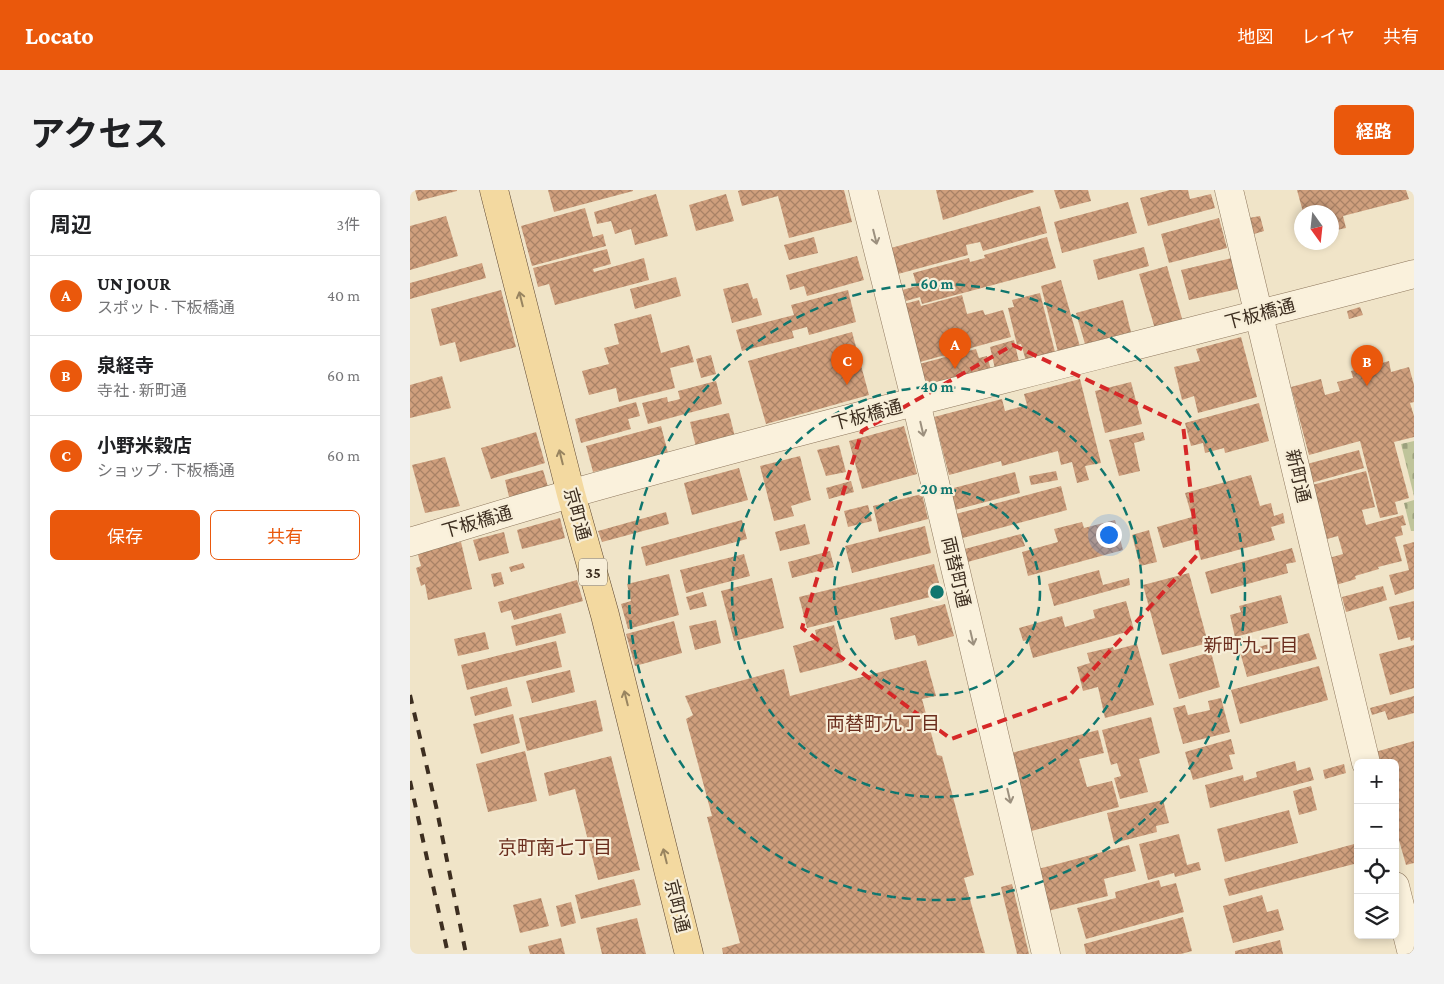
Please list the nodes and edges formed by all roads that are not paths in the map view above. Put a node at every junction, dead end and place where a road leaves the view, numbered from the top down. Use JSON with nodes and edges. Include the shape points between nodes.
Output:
{"nodes":[{"id":1,"x":494,"y":190,"type":"edge"},
{"id":2,"x":863,"y":190,"type":"edge"},
{"id":3,"x":1229,"y":190,"type":"edge"},
{"id":4,"x":1414,"y":274,"type":"edge"},
{"id":5,"x":1260,"y":315,"type":"junction"},
{"id":6,"x":916,"y":402,"type":"junction"},
{"id":7,"x":571,"y":494,"type":"junction"},
{"id":8,"x":410,"y":542,"type":"edge"},
{"id":9,"x":1365,"y":759,"type":"edge"},
{"id":10,"x":1397,"y":894,"type":"edge"},
{"id":11,"x":689,"y":954,"type":"edge"},
{"id":12,"x":1046,"y":954,"type":"edge"},
{"id":13,"x":1412,"y":954,"type":"edge"}],
"edges":[{"from":7,"to":1,"type":"main road","name":"京町通","number":"35","one_way":true},
{"from":2,"to":6,"type":"street","name":"両替町通","one_way":true},
{"from":3,"to":5,"type":"street","name":"新町通"},
{"from":4,"to":5,"type":"street","name":"下板橋通"},
{"from":5,"to":6,"type":"street","name":"下板橋通"},
{"from":5,"to":9,"type":"street","name":"新町通"},
{"from":6,"to":7,"type":"street","name":"下板橋通"},
{"from":6,"to":12,"type":"street","name":"両替町通","one_way":true},
{"from":7,"to":8,"type":"street","name":"下板橋通"},
{"from":11,"to":7,"type":"main road","name":"京町通","number":"35","one_way":true,"via":[[605,614]]},
{"from":10,"to":13,"type":"street"}]}
